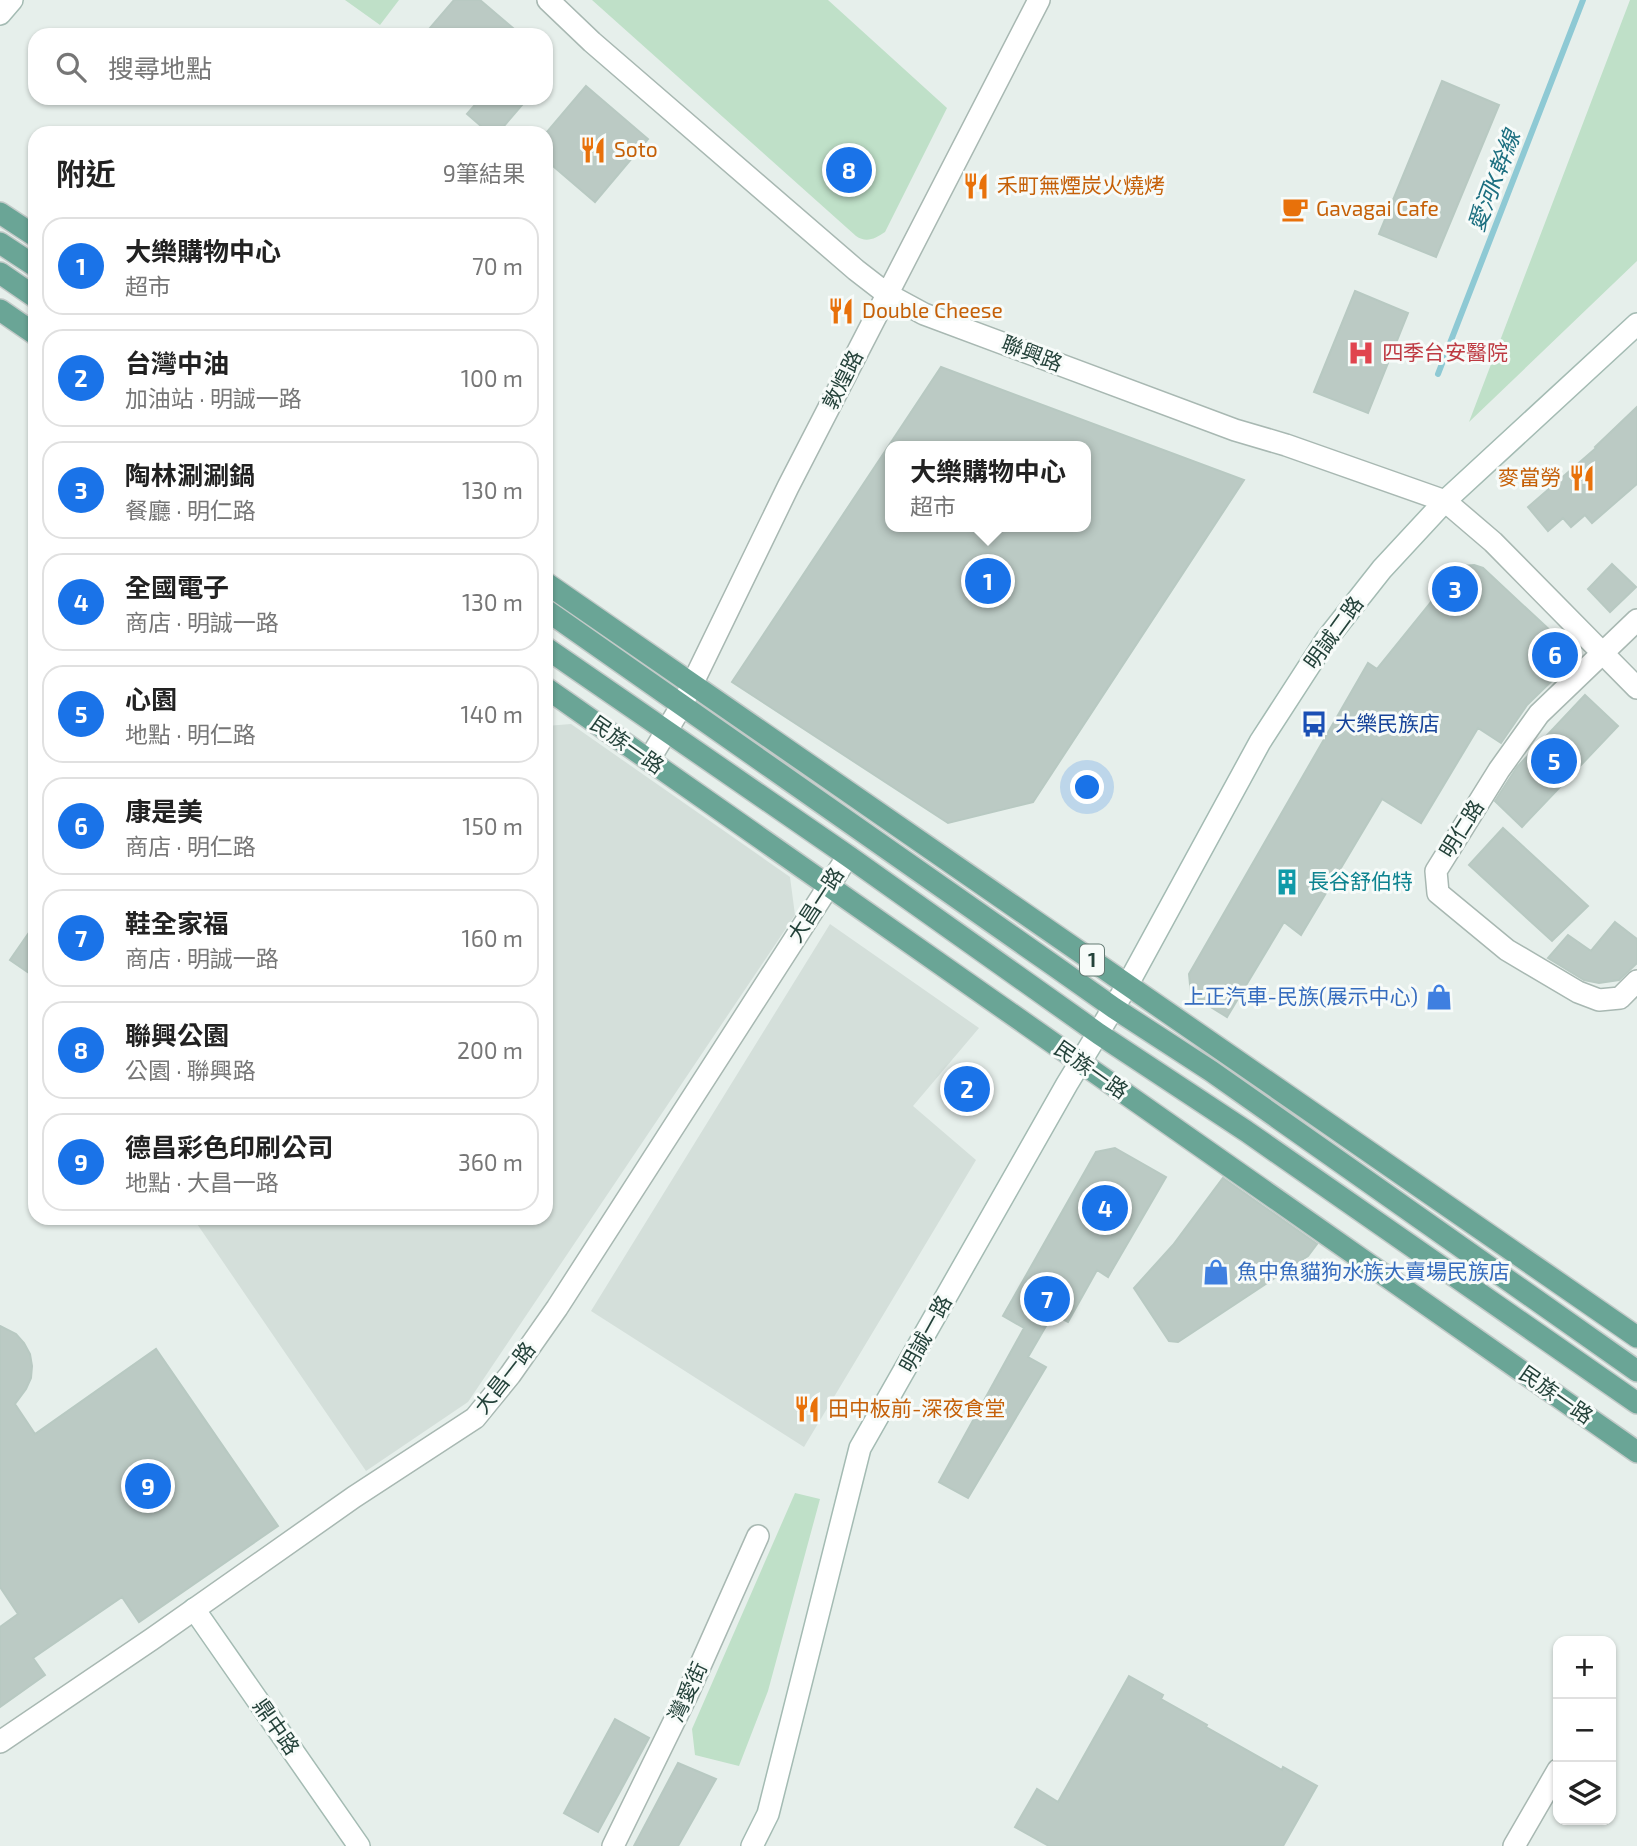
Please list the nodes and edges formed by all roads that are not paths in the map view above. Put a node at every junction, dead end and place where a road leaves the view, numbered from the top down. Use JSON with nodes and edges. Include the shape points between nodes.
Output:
{"nodes":[{"id":1,"x":12,"y":0,"type":"edge"},
{"id":2,"x":548,"y":0,"type":"edge"},
{"id":3,"x":1038,"y":0,"type":"edge"},
{"id":4,"x":0,"y":14,"type":"edge"},
{"id":5,"x":0,"y":213,"type":"edge"},
{"id":6,"x":28,"y":231,"type":"edge"},
{"id":7,"x":0,"y":243,"type":"edge"},
{"id":8,"x":28,"y":261,"type":"edge"},
{"id":9,"x":1,"y":277,"type":"edge"},
{"id":10,"x":28,"y":293,"type":"edge"},
{"id":11,"x":887,"y":294,"type":"junction"},
{"id":12,"x":0,"y":310,"type":"edge"},
{"id":13,"x":1637,"y":324,"type":"edge"},
{"id":14,"x":28,"y":329,"type":"edge"},
{"id":15,"x":1445,"y":501,"type":"junction"},
{"id":16,"x":553,"y":588,"type":"edge"},
{"id":17,"x":553,"y":615,"type":"edge"},
{"id":18,"x":1637,"y":620,"type":"edge"},
{"id":19,"x":1603,"y":652,"type":"junction"},
{"id":20,"x":553,"y":653,"type":"edge"},
{"id":21,"x":692,"y":684,"type":"junction"},
{"id":22,"x":1637,"y":688,"type":"edge"},
{"id":23,"x":553,"y":693,"type":"edge"},
{"id":24,"x":682,"y":705,"type":"junction"},
{"id":25,"x":665,"y":731,"type":"junction"},
{"id":26,"x":649,"y":760,"type":"junction"},
{"id":27,"x":848,"y":856,"type":"junction"},
{"id":28,"x":828,"y":886,"type":"junction"},
{"id":29,"x":1637,"y":981,"type":"edge"},
{"id":30,"x":1128,"y":984,"type":"junction"},
{"id":31,"x":1114,"y":1008,"type":"junction"},
{"id":32,"x":1099,"y":1034,"type":"junction"},
{"id":33,"x":1080,"y":1063,"type":"junction"},
{"id":34,"x":1407,"y":1178,"type":"junction"},
{"id":35,"x":1392,"y":1199,"type":"junction"},
{"id":36,"x":1371,"y":1218,"type":"junction"},
{"id":37,"x":1349,"y":1250,"type":"junction"},
{"id":38,"x":1637,"y":1337,"type":"edge"},
{"id":39,"x":1637,"y":1371,"type":"edge"},
{"id":40,"x":1637,"y":1403,"type":"edge"},
{"id":41,"x":1637,"y":1452,"type":"edge"},
{"id":42,"x":758,"y":1536,"type":"dead end"},
{"id":43,"x":194,"y":1609,"type":"junction"},
{"id":44,"x":0,"y":1742,"type":"edge"},
{"id":45,"x":1553,"y":1779,"type":"edge"},
{"id":46,"x":359,"y":1846,"type":"edge"},
{"id":47,"x":613,"y":1846,"type":"edge"},
{"id":48,"x":752,"y":1846,"type":"edge"},
{"id":49,"x":1514,"y":1846,"type":"edge"}],
"edges":[{"from":1,"to":4,"type":"street"},
{"from":2,"to":11,"type":"street","name":"聯興路"},
{"from":3,"to":11,"type":"street","name":"敦煌路"},
{"from":5,"to":6,"type":"main road"},
{"from":7,"to":8,"type":"main road"},
{"from":9,"to":10,"type":"main road"},
{"from":11,"to":15,"type":"street","name":"聯興路","via":[[924,314],[1220,425]]},
{"from":11,"to":21,"type":"street","name":"敦煌路"},
{"from":12,"to":14,"type":"main road"},
{"from":13,"to":15,"type":"street","name":"明誠二路"},
{"from":15,"to":19,"type":"street","via":[[1493,542]]},
{"from":15,"to":30,"type":"street","name":"明誠二路","via":[[1382,569],[1326,640],[1260,742]]},
{"from":16,"to":21,"type":"main road","number":"1"},
{"from":17,"to":24,"type":"main road","number":"1"},
{"from":18,"to":19,"type":"street"},
{"from":19,"to":22,"type":"street"},
{"from":19,"to":29,"type":"street","name":"明仁路","via":[[1539,714],[1499,770],[1436,871],[1438,893],[1507,950],[1578,992],[1599,1000],[1620,998]]},
{"from":20,"to":25,"type":"main road","name":"民族一路"},
{"from":21,"to":24,"type":"street","name":"敦煌路"},
{"from":21,"to":30,"type":"main road","number":"1"},
{"from":23,"to":26,"type":"main road","name":"民族一路"},
{"from":24,"to":25,"type":"street","name":"敦煌路"},
{"from":24,"to":31,"type":"main road","number":"1"},
{"from":25,"to":26,"type":"street","name":"敦煌路"},
{"from":25,"to":27,"type":"main road","name":"民族一路"},
{"from":26,"to":28,"type":"main road","name":"民族一路"},
{"from":27,"to":28,"type":"street","name":"大昌一路"},
{"from":27,"to":32,"type":"main road","name":"民族一路"},
{"from":28,"to":33,"type":"main road","name":"民族一路"},
{"from":28,"to":43,"type":"street","name":"大昌一路","via":[[557,1308],[475,1418]]},
{"from":30,"to":31,"type":"street","name":"明誠二路"},
{"from":30,"to":34,"type":"main road","number":"1"},
{"from":31,"to":32,"type":"street","name":"明誠一路"},
{"from":31,"to":35,"type":"main road","number":"1"},
{"from":32,"to":33,"type":"street","name":"明誠一路"},
{"from":32,"to":36,"type":"main road","name":"民族一路"},
{"from":33,"to":37,"type":"main road","name":"民族一路"},
{"from":33,"to":48,"type":"street","name":"明誠一路","via":[[860,1448],[768,1814]]},
{"from":34,"to":35,"type":"main road"},
{"from":34,"to":38,"type":"main road","number":"1"},
{"from":35,"to":39,"type":"main road","number":"1"},
{"from":36,"to":37,"type":"main road"},
{"from":36,"to":40,"type":"main road","name":"民族一路"},
{"from":37,"to":41,"type":"main road","name":"民族一路"},
{"from":42,"to":47,"type":"street","name":"灣愛街"},
{"from":43,"to":44,"type":"street","name":"大昌一路"},
{"from":43,"to":46,"type":"street","name":"鼎中路"},
{"from":45,"to":49,"type":"street"}]}
